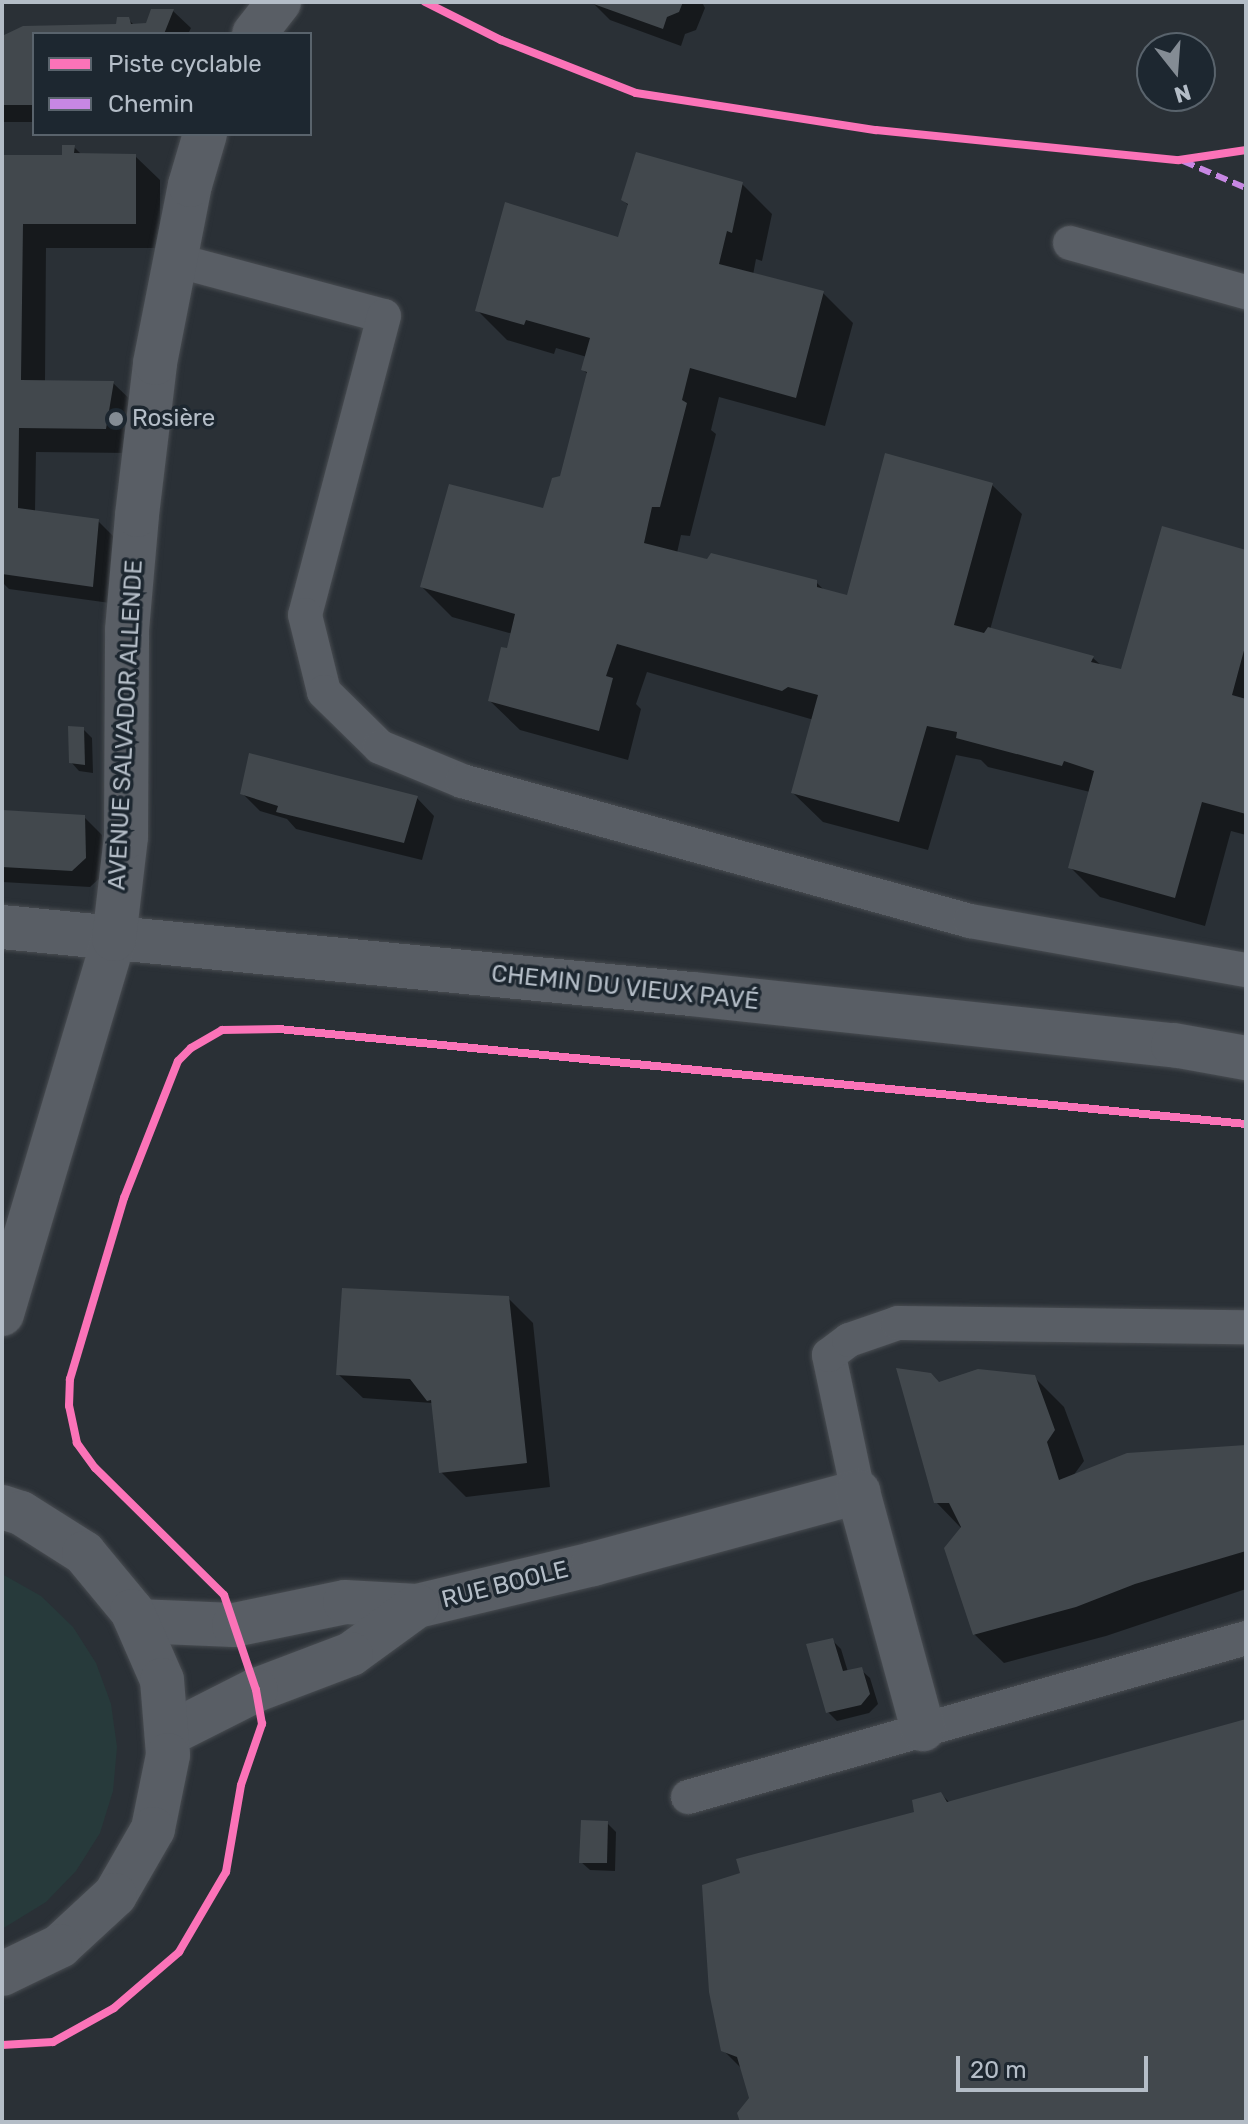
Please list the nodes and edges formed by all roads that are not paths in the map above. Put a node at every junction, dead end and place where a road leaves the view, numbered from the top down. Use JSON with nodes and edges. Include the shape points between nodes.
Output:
{"nodes":[{"id":1,"x":279,"y":2,"type":"edge"},
{"id":2,"x":256,"y":32,"type":"edge"},
{"id":3,"x":205,"y":136,"type":"edge"},
{"id":4,"x":1070,"y":243,"type":"dead end"},
{"id":5,"x":175,"y":260,"type":"junction"},
{"id":6,"x":1246,"y":292,"type":"edge"},
{"id":7,"x":2,"y":927,"type":"edge"},
{"id":8,"x":114,"y":939,"type":"junction"},
{"id":9,"x":1246,"y":970,"type":"edge"},
{"id":10,"x":1246,"y":1058,"type":"edge"},
{"id":11,"x":2,"y":1314,"type":"edge"},
{"id":12,"x":1246,"y":1327,"type":"edge"},
{"id":13,"x":858,"y":1492,"type":"junction"},
{"id":14,"x":2,"y":1507,"type":"edge"},
{"id":15,"x":417,"y":1606,"type":"junction"},
{"id":16,"x":137,"y":1621,"type":"junction"},
{"id":17,"x":1246,"y":1638,"type":"edge"},
{"id":18,"x":923,"y":1729,"type":"junction"},
{"id":19,"x":167,"y":1735,"type":"junction"},
{"id":20,"x":688,"y":1797,"type":"dead end"},
{"id":21,"x":2,"y":1974,"type":"edge"}],
"edges":[{"from":1,"to":2,"type":"street"},
{"from":3,"to":5,"type":"street","name":"AVENUE SALVADOR ALLENDE"},
{"from":4,"to":6,"type":"lane"},
{"from":5,"to":8,"type":"street","name":"AVENUE SALVADOR ALLENDE","via":[[155,363],[127,630],[126,837]]},
{"from":5,"to":9,"type":"lane","via":[[384,316],[305,615],[324,692],[380,747],[462,781],[970,921]]},
{"from":7,"to":8,"type":"street","name":"CHEMIN DU VIEUX PAVÉ"},
{"from":8,"to":10,"type":"street","name":"CHEMIN DU VIEUX PAVÉ","via":[[692,994],[1173,1045]]},
{"from":8,"to":11,"type":"street","name":"AVENUE SALVADOR ALLENDE"},
{"from":12,"to":13,"type":"lane","via":[[898,1323],[849,1340],[829,1355]]},
{"from":13,"to":15,"type":"street","name":"RUE BOOLE"},
{"from":13,"to":18,"type":"street"},
{"from":14,"to":16,"type":"street","via":[[21,1513],[84,1553]]},
{"from":15,"to":16,"type":"street","name":"RUE BOOLE","via":[[345,1602],[234,1625]]},
{"from":15,"to":19,"type":"street","name":"RUE BOOLE","via":[[351,1654],[256,1690]]},
{"from":16,"to":19,"type":"street","via":[[162,1680]]},
{"from":17,"to":18,"type":"lane"},
{"from":18,"to":20,"type":"lane"},
{"from":19,"to":21,"type":"street","via":[[153,1829],[115,1895],[60,1946]]}]}
